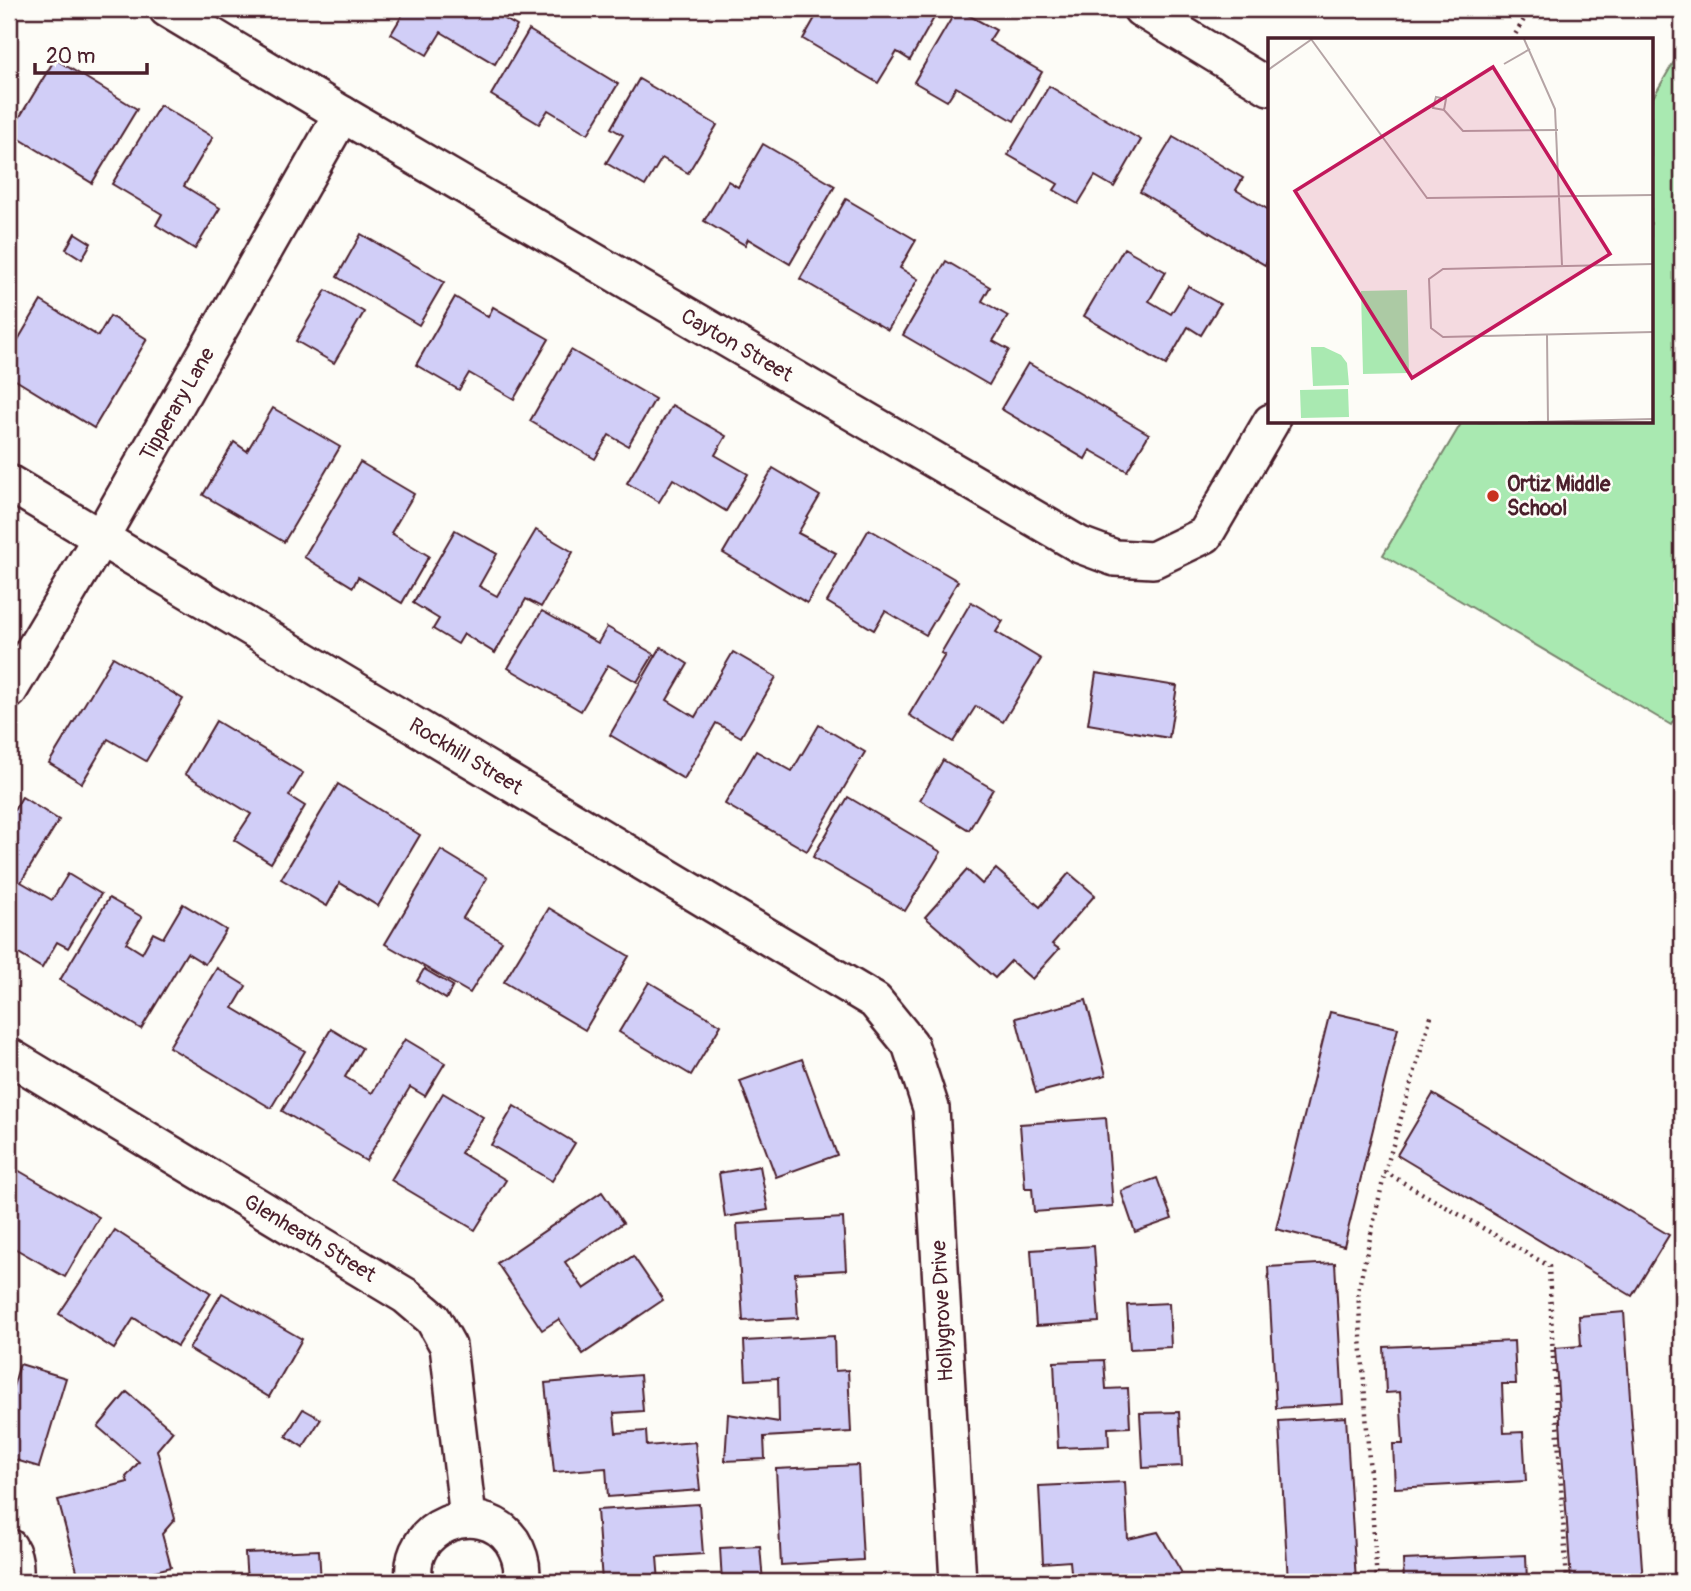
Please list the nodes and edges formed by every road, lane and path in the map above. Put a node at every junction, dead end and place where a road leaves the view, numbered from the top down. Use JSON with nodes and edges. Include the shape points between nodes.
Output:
{"nodes":[{"id":1,"x":167,"y":9,"type":"edge"},
{"id":2,"x":1141,"y":9,"type":"edge"},
{"id":3,"x":1530,"y":9,"type":"edge"},
{"id":4,"x":1513,"y":38,"type":"edge"},
{"id":5,"x":1268,"y":86,"type":"edge"},
{"id":6,"x":342,"y":114,"type":"junction"},
{"id":7,"x":1270,"y":424,"type":"edge"},
{"id":8,"x":9,"y":484,"type":"edge"},
{"id":9,"x":101,"y":537,"type":"junction"},
{"id":10,"x":9,"y":691,"type":"edge"},
{"id":11,"x":1431,"y":1016,"type":"dead end"},
{"id":12,"x":910,"y":1044,"type":"joint"},
{"id":13,"x":9,"y":1056,"type":"edge"},
{"id":14,"x":1385,"y":1172,"type":"junction"},
{"id":15,"x":468,"y":1518,"type":"junction"},
{"id":16,"x":9,"y":1546,"type":"edge"},
{"id":17,"x":13,"y":1582,"type":"edge"},
{"id":18,"x":415,"y":1582,"type":"edge"},
{"id":19,"x":521,"y":1582,"type":"edge"},
{"id":20,"x":958,"y":1582,"type":"edge"},
{"id":21,"x":1377,"y":1582,"type":"edge"},
{"id":22,"x":1567,"y":1582,"type":"edge"}],
"edges":[{"from":1,"to":6,"type":"street","name":"Cayton Street"},
{"from":2,"to":5,"type":"street"},
{"from":3,"to":4,"type":"path"},
{"from":6,"to":7,"type":"street","name":"Cayton Street","via":[[1080,545],[1115,558],[1153,560],[1205,535]]},
{"from":6,"to":9,"type":"street","name":"Tipperary Lane"},
{"from":8,"to":9,"type":"street","name":"Rockhill Street"},
{"from":9,"to":10,"type":"street","name":"Tipperary Lane"},
{"from":9,"to":12,"type":"street","name":"Rockhill Street","via":[[875,1001]]},
{"from":11,"to":14,"type":"path"},
{"from":12,"to":20,"type":"street","name":"Hollygrove Drive","via":[[931,1108]]},
{"from":13,"to":15,"type":"street","name":"Glenheath Street","via":[[406,1296],[433,1319],[448,1346]]},
{"from":14,"to":21,"type":"path","via":[[1358,1291]]},
{"from":14,"to":22,"type":"path","via":[[1549,1266]]},
{"from":15,"to":18,"type":"street","via":[[447,1522],[429,1534],[417,1552]]},
{"from":15,"to":19,"type":"street","via":[[489,1522],[507,1534],[519,1552]]},
{"from":16,"to":17,"type":"street","via":[[16,1571]]}]}
